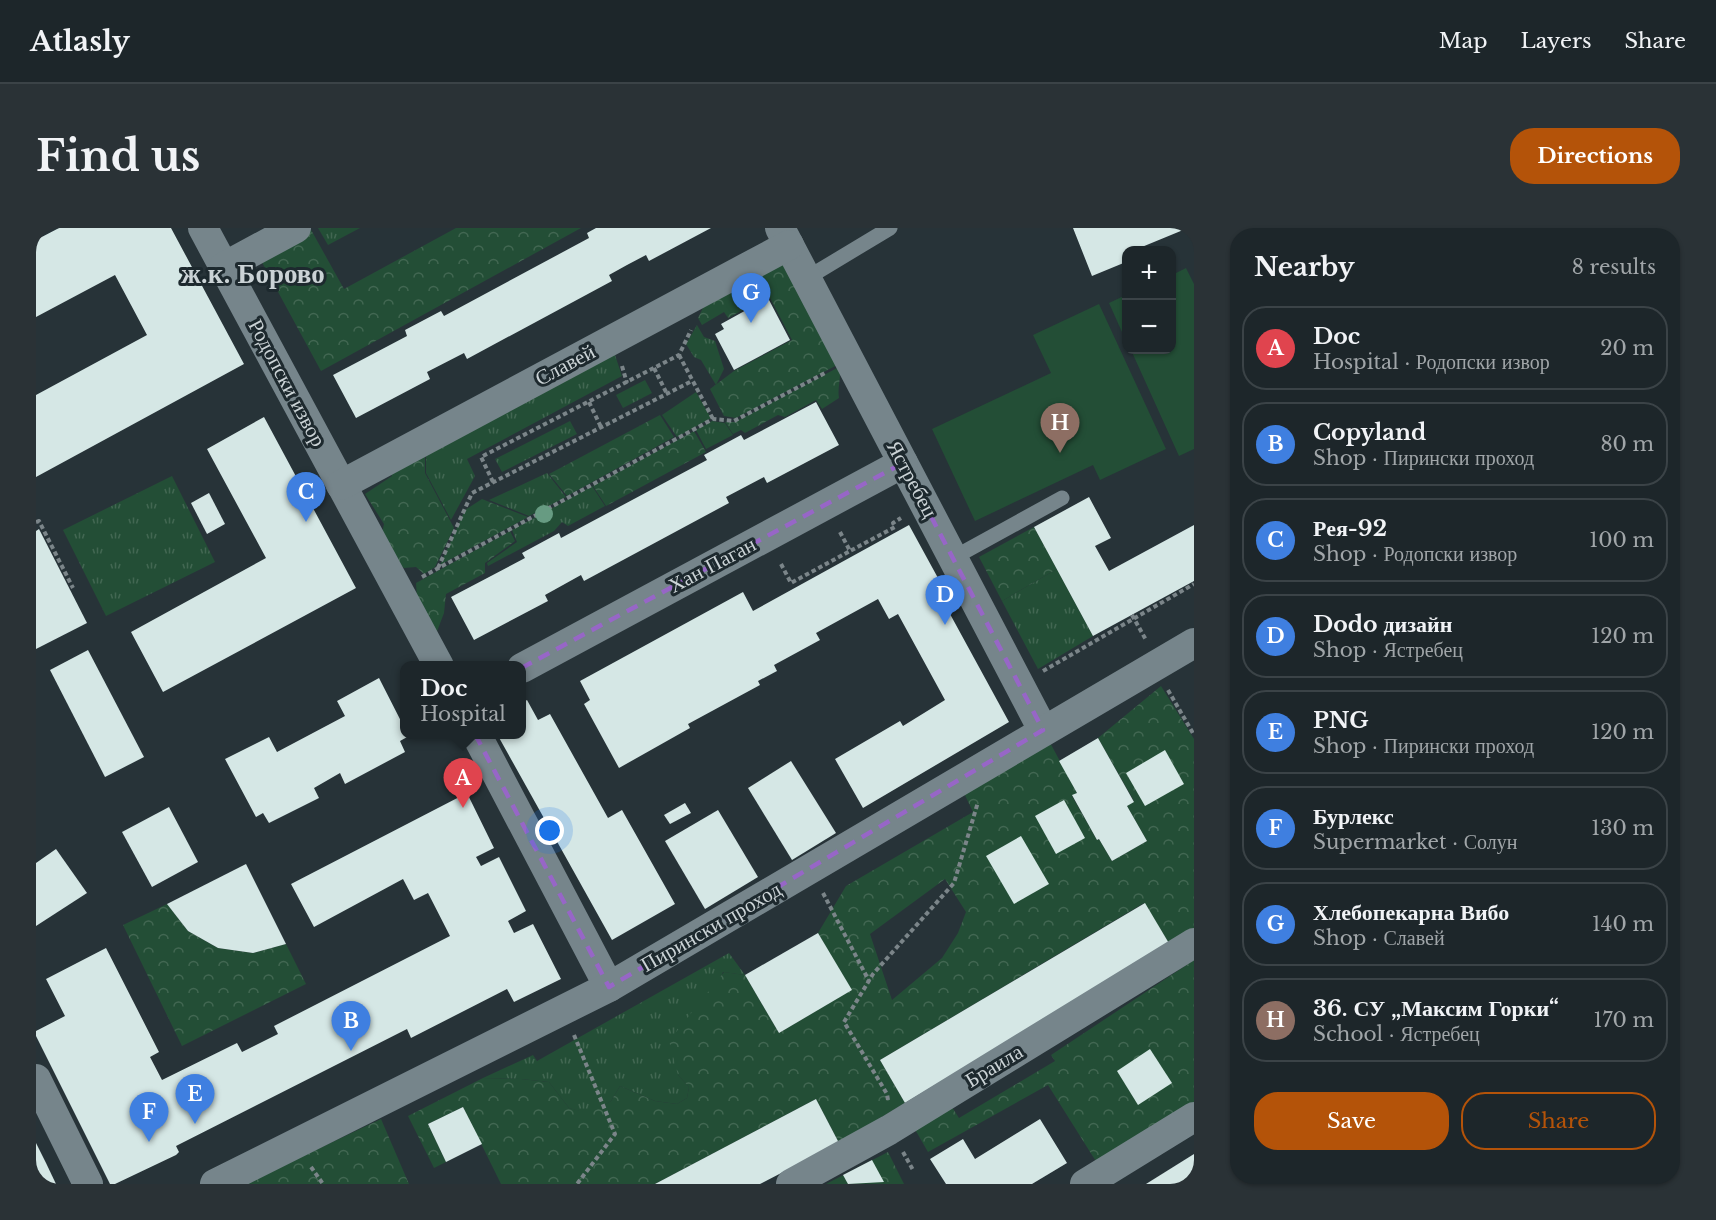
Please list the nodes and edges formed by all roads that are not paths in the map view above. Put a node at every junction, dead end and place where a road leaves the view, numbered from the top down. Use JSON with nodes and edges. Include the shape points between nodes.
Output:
{"nodes":[{"id":1,"x":203,"y":228,"type":"edge"},
{"id":2,"x":296,"y":228,"type":"edge"},
{"id":3,"x":890,"y":228,"type":"edge"},
{"id":4,"x":785,"y":236,"type":"edge"},
{"id":5,"x":224,"y":267,"type":"junction"},
{"id":6,"x":807,"y":278,"type":"junction"},
{"id":7,"x":903,"y":463,"type":"junction"},
{"id":8,"x":340,"y":485,"type":"junction"},
{"id":9,"x":1062,"y":498,"type":"dead end"},
{"id":10,"x":953,"y":558,"type":"junction"},
{"id":11,"x":1194,"y":643,"type":"edge"},
{"id":12,"x":436,"y":661,"type":"edge"},
{"id":13,"x":526,"y":666,"type":"edge"},
{"id":14,"x":1043,"y":730,"type":"junction"},
{"id":15,"x":478,"y":739,"type":"edge"},
{"id":16,"x":1194,"y":944,"type":"edge"},
{"id":17,"x":609,"y":987,"type":"junction"},
{"id":18,"x":36,"y":1079,"type":"edge"},
{"id":19,"x":1194,"y":1117,"type":"edge"},
{"id":20,"x":88,"y":1184,"type":"edge"},
{"id":21,"x":215,"y":1184,"type":"edge"},
{"id":22,"x":791,"y":1184,"type":"edge"},
{"id":23,"x":1085,"y":1184,"type":"edge"}],
"edges":[{"from":1,"to":5,"type":"street","name":"Родопски извор"},
{"from":2,"to":5,"type":"street"},
{"from":3,"to":6,"type":"lane"},
{"from":4,"to":6,"type":"street","name":"Ястребец"},
{"from":4,"to":8,"type":"street","name":"Славей"},
{"from":5,"to":8,"type":"street","name":"Родопски извор"},
{"from":6,"to":7,"type":"street","name":"Ястребец"},
{"from":7,"to":10,"type":"street","name":"Ястребец"},
{"from":7,"to":13,"type":"street","name":"Хан Паган"},
{"from":8,"to":12,"type":"street","name":"Родопски извор"},
{"from":9,"to":10,"type":"lane"},
{"from":10,"to":14,"type":"street","name":"Ястребец"},
{"from":11,"to":14,"type":"street","name":"Пирински проход","via":[[1152,657]]},
{"from":14,"to":17,"type":"street","name":"Пирински проход"},
{"from":15,"to":17,"type":"street"},
{"from":16,"to":22,"type":"street","name":"Браила","via":[[890,1130]]},
{"from":17,"to":21,"type":"street","name":"Пирински проход"},
{"from":18,"to":20,"type":"street"},
{"from":19,"to":23,"type":"street"}]}
